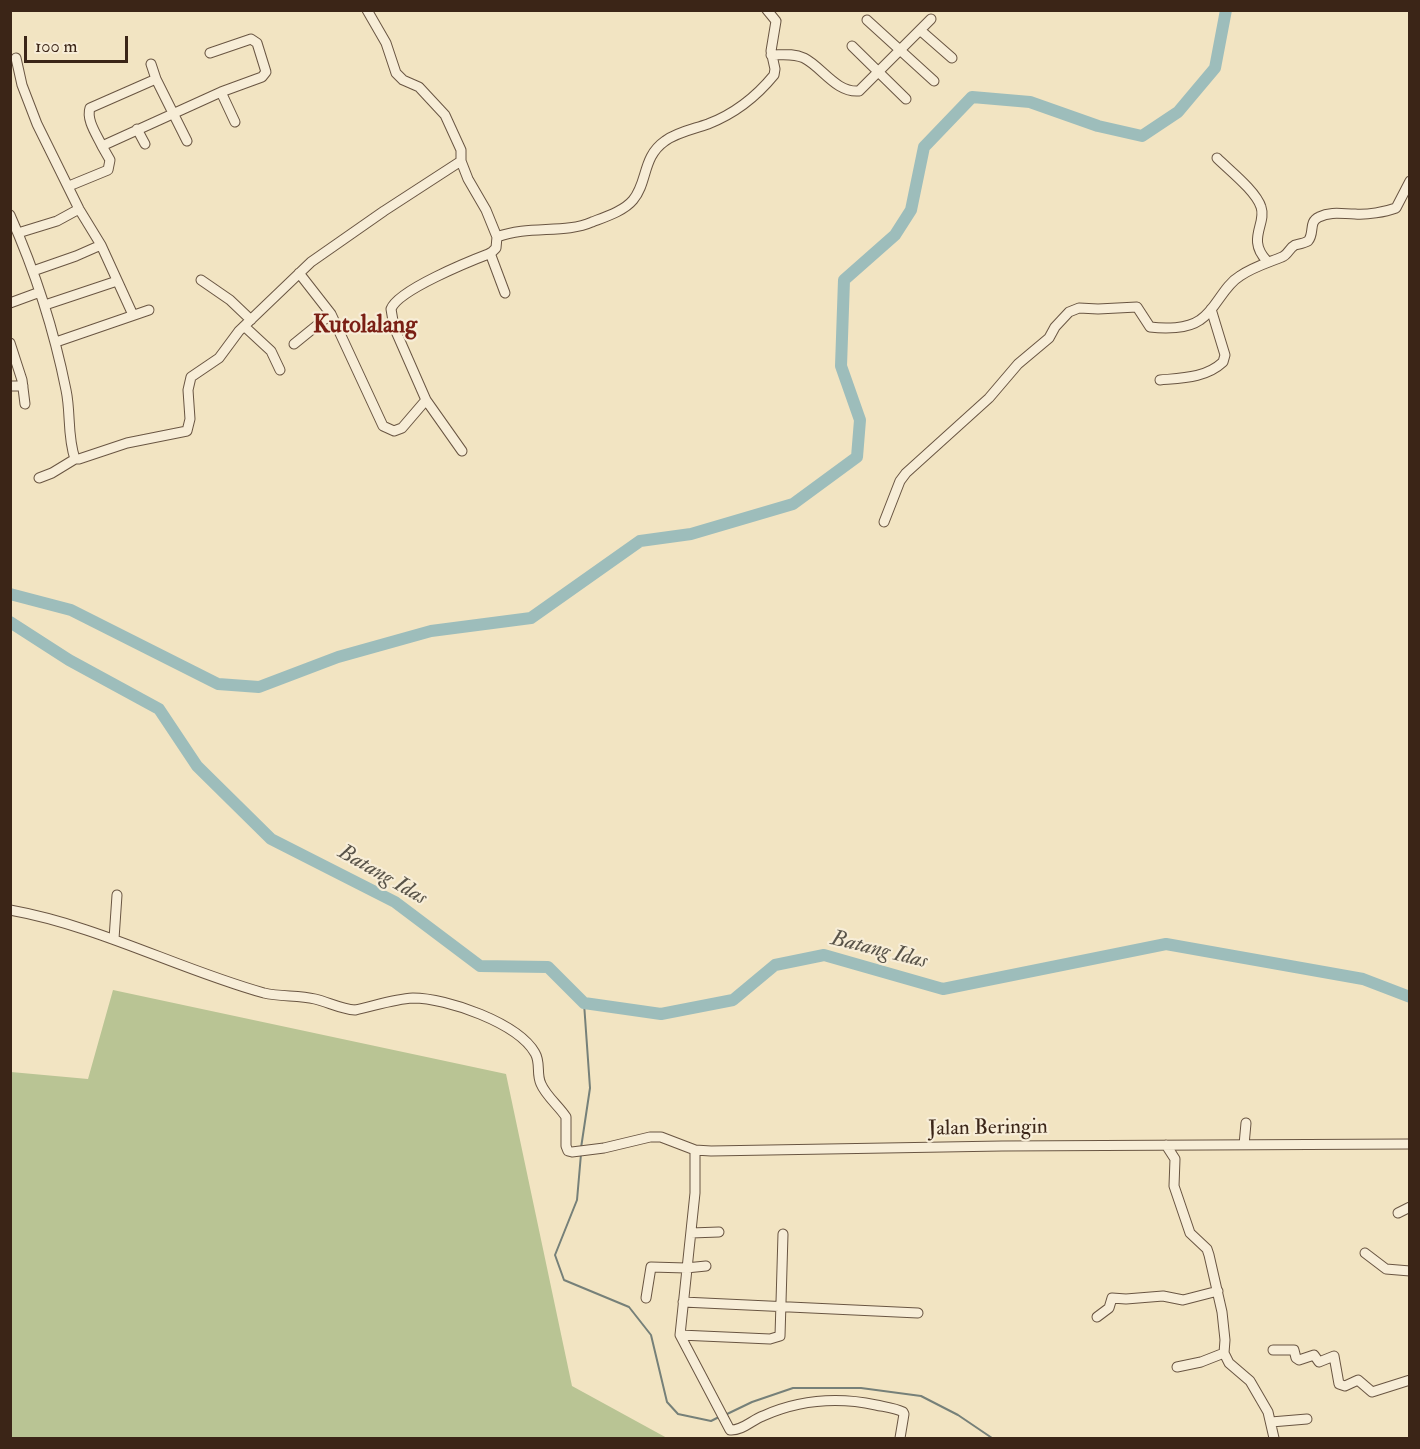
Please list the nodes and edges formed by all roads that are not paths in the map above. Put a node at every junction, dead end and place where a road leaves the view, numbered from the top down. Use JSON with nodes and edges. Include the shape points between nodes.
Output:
{"nodes":[{"id":1,"x":367,"y":10,"type":"edge"},
{"id":2,"x":767,"y":10,"type":"edge"},
{"id":3,"x":931,"y":19,"type":"dead end"},
{"id":4,"x":867,"y":20,"type":"dead end"},
{"id":5,"x":920,"y":30,"type":"junction"},
{"id":6,"x":852,"y":46,"type":"dead end"},
{"id":7,"x":900,"y":50,"type":"junction"},
{"id":8,"x":210,"y":53,"type":"dead end"},
{"id":9,"x":771,"y":56,"type":"junction"},
{"id":10,"x":16,"y":58,"type":"dead end"},
{"id":11,"x":952,"y":58,"type":"dead end"},
{"id":12,"x":151,"y":64,"type":"dead end"},
{"id":13,"x":879,"y":72,"type":"junction"},
{"id":14,"x":156,"y":79,"type":"junction"},
{"id":15,"x":934,"y":81,"type":"dead end"},
{"id":16,"x":221,"y":92,"type":"junction"},
{"id":17,"x":906,"y":99,"type":"dead end"},
{"id":18,"x":172,"y":113,"type":"junction"},
{"id":19,"x":235,"y":122,"type":"dead end"},
{"id":20,"x":137,"y":129,"type":"junction"},
{"id":21,"x":187,"y":141,"type":"dead end"},
{"id":22,"x":145,"y":144,"type":"dead end"},
{"id":23,"x":102,"y":146,"type":"junction"},
{"id":24,"x":1217,"y":158,"type":"dead end"},
{"id":25,"x":461,"y":161,"type":"junction"},
{"id":26,"x":1410,"y":181,"type":"edge"},
{"id":27,"x":69,"y":186,"type":"junction"},
{"id":28,"x":79,"y":209,"type":"junction"},
{"id":29,"x":10,"y":215,"type":"edge"},
{"id":30,"x":18,"y":233,"type":"junction"},
{"id":31,"x":497,"y":237,"type":"junction"},
{"id":32,"x":101,"y":245,"type":"junction"},
{"id":33,"x":490,"y":253,"type":"junction"},
{"id":34,"x":1267,"y":261,"type":"junction"},
{"id":35,"x":33,"y":271,"type":"junction"},
{"id":36,"x":299,"y":273,"type":"junction"},
{"id":37,"x":201,"y":280,"type":"dead end"},
{"id":38,"x":117,"y":281,"type":"junction"},
{"id":39,"x":40,"y":292,"type":"junction"},
{"id":40,"x":505,"y":293,"type":"dead end"},
{"id":41,"x":10,"y":303,"type":"edge"},
{"id":42,"x":45,"y":305,"type":"junction"},
{"id":43,"x":1211,"y":309,"type":"junction"},
{"id":44,"x":149,"y":310,"type":"dead end"},
{"id":45,"x":331,"y":314,"type":"junction"},
{"id":46,"x":133,"y":315,"type":"junction"},
{"id":47,"x":247,"y":323,"type":"junction"},
{"id":48,"x":56,"y":342,"type":"junction"},
{"id":49,"x":10,"y":343,"type":"edge"},
{"id":50,"x":294,"y":345,"type":"dead end"},
{"id":51,"x":280,"y":370,"type":"dead end"},
{"id":52,"x":1160,"y":380,"type":"dead end"},
{"id":53,"x":10,"y":386,"type":"edge"},
{"id":54,"x":23,"y":386,"type":"junction"},
{"id":55,"x":426,"y":400,"type":"junction"},
{"id":56,"x":25,"y":404,"type":"dead end"},
{"id":57,"x":462,"y":451,"type":"dead end"},
{"id":58,"x":75,"y":459,"type":"junction"},
{"id":59,"x":39,"y":478,"type":"dead end"},
{"id":60,"x":884,"y":522,"type":"dead end"},
{"id":61,"x":117,"y":895,"type":"dead end"},
{"id":62,"x":10,"y":910,"type":"edge"},
{"id":63,"x":114,"y":939,"type":"junction"},
{"id":64,"x":1246,"y":1123,"type":"dead end"},
{"id":65,"x":1410,"y":1144,"type":"edge"},
{"id":66,"x":1166,"y":1145,"type":"junction"},
{"id":67,"x":1244,"y":1145,"type":"junction"},
{"id":68,"x":695,"y":1149,"type":"junction"},
{"id":69,"x":1410,"y":1208,"type":"edge"},
{"id":70,"x":1398,"y":1213,"type":"dead end"},
{"id":71,"x":718,"y":1232,"type":"dead end"},
{"id":72,"x":691,"y":1233,"type":"junction"},
{"id":73,"x":783,"y":1234,"type":"dead end"},
{"id":74,"x":1365,"y":1252,"type":"dead end"},
{"id":75,"x":706,"y":1266,"type":"dead end"},
{"id":76,"x":686,"y":1268,"type":"junction"},
{"id":77,"x":1410,"y":1271,"type":"edge"},
{"id":78,"x":1218,"y":1291,"type":"junction"},
{"id":79,"x":646,"y":1298,"type":"dead end"},
{"id":80,"x":683,"y":1302,"type":"junction"},
{"id":81,"x":782,"y":1305,"type":"junction"},
{"id":82,"x":918,"y":1313,"type":"dead end"},
{"id":83,"x":1097,"y":1317,"type":"dead end"},
{"id":84,"x":680,"y":1335,"type":"junction"},
{"id":85,"x":1273,"y":1350,"type":"dead end"},
{"id":86,"x":1224,"y":1353,"type":"junction"},
{"id":87,"x":1177,"y":1367,"type":"dead end"},
{"id":88,"x":1410,"y":1380,"type":"edge"},
{"id":89,"x":1307,"y":1419,"type":"dead end"},
{"id":90,"x":1271,"y":1422,"type":"junction"},
{"id":91,"x":900,"y":1438,"type":"edge"},
{"id":92,"x":1274,"y":1438,"type":"edge"}],
"edges":[{"from":1,"to":25,"type":"street","via":[[386,43],[396,73],[419,87],[445,115],[461,150]]},
{"from":2,"to":9,"type":"street","via":[[776,21]]},
{"from":3,"to":5,"type":"street"},
{"from":4,"to":7,"type":"street"},
{"from":5,"to":7,"type":"street"},
{"from":5,"to":11,"type":"street"},
{"from":6,"to":13,"type":"street"},
{"from":7,"to":13,"type":"street"},
{"from":7,"to":15,"type":"street"},
{"from":8,"to":16,"type":"street","via":[[251,39],[257,43],[266,69],[261,77]]},
{"from":9,"to":13,"type":"street","via":[[790,54],[804,58],[851,91],[862,90]]},
{"from":9,"to":31,"type":"street","via":[[774,75],[742,105],[716,121],[673,136],[657,148],[636,196],[626,207],[590,224],[523,230]]},
{"from":10,"to":27,"type":"street","via":[[36,124]]},
{"from":12,"to":14,"type":"street"},
{"from":13,"to":17,"type":"street"},
{"from":14,"to":18,"type":"street"},
{"from":14,"to":23,"type":"street","via":[[90,108],[88,113]]},
{"from":16,"to":18,"type":"street"},
{"from":16,"to":19,"type":"street"},
{"from":18,"to":20,"type":"street"},
{"from":18,"to":21,"type":"street"},
{"from":20,"to":22,"type":"street"},
{"from":20,"to":23,"type":"street"},
{"from":23,"to":27,"type":"street","via":[[110,160],[108,170]]},
{"from":24,"to":34,"type":"street","via":[[1261,206],[1257,236]]},
{"from":25,"to":31,"type":"street"},
{"from":25,"to":36,"type":"street"},
{"from":26,"to":34,"type":"street","via":[[1396,208],[1319,217],[1313,221],[1307,242],[1293,246],[1283,257]]},
{"from":27,"to":28,"type":"street"},
{"from":28,"to":30,"type":"street","via":[[57,221]]},
{"from":28,"to":32,"type":"street"},
{"from":29,"to":30,"type":"street"},
{"from":30,"to":35,"type":"street"},
{"from":31,"to":33,"type":"street","via":[[496,248]]},
{"from":32,"to":35,"type":"street"},
{"from":32,"to":38,"type":"street"},
{"from":33,"to":40,"type":"street"},
{"from":33,"to":55,"type":"street","via":[[452,269],[393,304],[394,327]]},
{"from":34,"to":43,"type":"street","via":[[1231,282]]},
{"from":35,"to":39,"type":"street"},
{"from":36,"to":45,"type":"street"},
{"from":36,"to":47,"type":"street"},
{"from":37,"to":47,"type":"street","via":[[230,300]]},
{"from":38,"to":42,"type":"street"},
{"from":38,"to":46,"type":"street"},
{"from":39,"to":41,"type":"street"},
{"from":39,"to":42,"type":"street"},
{"from":42,"to":48,"type":"street"},
{"from":43,"to":52,"type":"street","via":[[1225,356],[1223,362],[1192,378]]},
{"from":43,"to":60,"type":"street","via":[[1200,321],[1157,328],[1147,324],[1137,307],[1079,308],[1070,312],[1050,338],[1018,364],[989,398],[906,473]]},
{"from":44,"to":46,"type":"street"},
{"from":45,"to":50,"type":"street"},
{"from":45,"to":55,"type":"street","via":[[383,426],[394,431],[402,428]]},
{"from":46,"to":48,"type":"street"},
{"from":47,"to":51,"type":"street","via":[[271,351]]},
{"from":47,"to":58,"type":"street","via":[[219,358],[191,377],[189,429]]},
{"from":48,"to":58,"type":"street"},
{"from":49,"to":54,"type":"street"},
{"from":53,"to":54,"type":"street"},
{"from":54,"to":56,"type":"street"},
{"from":55,"to":57,"type":"street"},
{"from":58,"to":59,"type":"street"},
{"from":61,"to":63,"type":"street"},
{"from":62,"to":63,"type":"street"},
{"from":63,"to":68,"type":"street","name":"Jalan Beringin","via":[[269,994],[315,999],[346,1009],[412,998],[459,1006],[501,1023],[537,1055],[542,1087],[566,1117],[568,1151],[655,1137]]},
{"from":64,"to":67,"type":"street"},
{"from":65,"to":67,"type":"street","name":"Jalan Beringin"},
{"from":66,"to":67,"type":"street","name":"Jalan Beringin"},
{"from":66,"to":68,"type":"street","name":"Jalan Beringin"},
{"from":66,"to":78,"type":"street","via":[[1176,1162],[1174,1186],[1190,1233],[1207,1250]]},
{"from":68,"to":72,"type":"street"},
{"from":69,"to":70,"type":"street"},
{"from":71,"to":72,"type":"street"},
{"from":72,"to":76,"type":"street"},
{"from":73,"to":81,"type":"street"},
{"from":74,"to":77,"type":"street","via":[[1386,1269]]},
{"from":75,"to":76,"type":"street"},
{"from":76,"to":79,"type":"street","via":[[651,1267]]},
{"from":76,"to":80,"type":"street"},
{"from":78,"to":83,"type":"street","via":[[1183,1299],[1114,1297],[1107,1310]]},
{"from":78,"to":86,"type":"street"},
{"from":80,"to":81,"type":"street"},
{"from":80,"to":84,"type":"street"},
{"from":81,"to":82,"type":"street"},
{"from":81,"to":84,"type":"street","via":[[778,1338]]},
{"from":84,"to":91,"type":"street","via":[[730,1430],[736,1431],[786,1407],[816,1401],[857,1401],[903,1412]]},
{"from":85,"to":88,"type":"street","via":[[1295,1351],[1297,1359],[1314,1355],[1319,1362],[1334,1356],[1339,1384],[1345,1386],[1358,1380],[1372,1392]]},
{"from":86,"to":87,"type":"street"},
{"from":86,"to":90,"type":"street","via":[[1250,1382]]},
{"from":89,"to":90,"type":"street"},
{"from":90,"to":92,"type":"street"}]}
